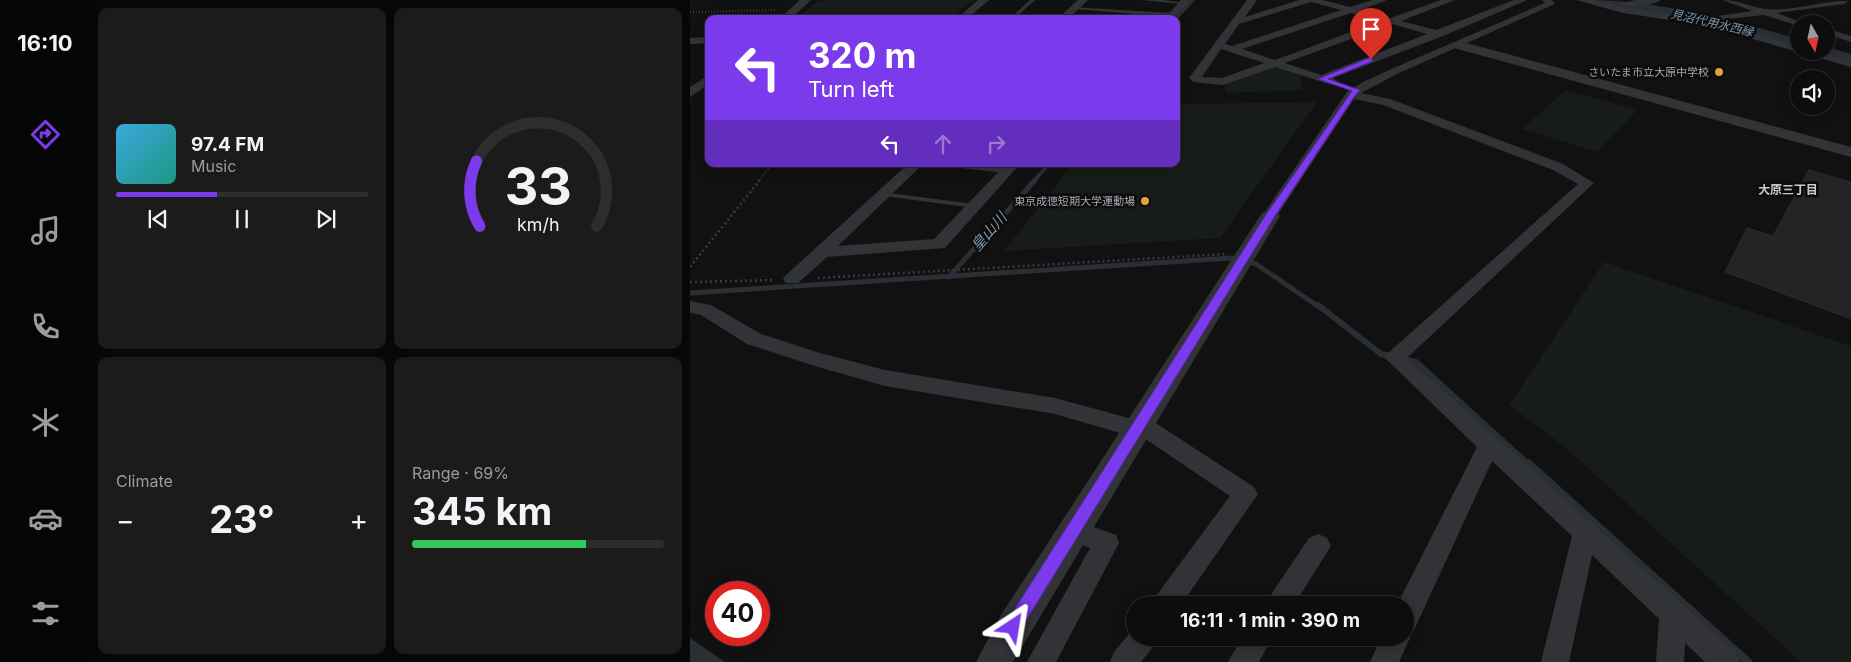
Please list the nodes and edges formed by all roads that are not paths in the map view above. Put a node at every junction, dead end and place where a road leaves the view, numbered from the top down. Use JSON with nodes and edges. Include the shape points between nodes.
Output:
{"nodes":[{"id":1,"x":806,"y":0,"type":"edge"},
{"id":2,"x":984,"y":0,"type":"edge"},
{"id":3,"x":1033,"y":0,"type":"edge"},
{"id":4,"x":1083,"y":0,"type":"edge"},
{"id":5,"x":1142,"y":0,"type":"edge"},
{"id":6,"x":1252,"y":0,"type":"edge"},
{"id":7,"x":1311,"y":0,"type":"edge"},
{"id":8,"x":1382,"y":0,"type":"edge"},
{"id":9,"x":1450,"y":0,"type":"edge"},
{"id":10,"x":1522,"y":0,"type":"edge"},
{"id":11,"x":1530,"y":0,"type":"edge"},
{"id":12,"x":1581,"y":0,"type":"edge"},
{"id":13,"x":1606,"y":0,"type":"edge"},
{"id":14,"x":1656,"y":0,"type":"edge"},
{"id":15,"x":1728,"y":0,"type":"edge"},
{"id":16,"x":1843,"y":0,"type":"edge"},
{"id":17,"x":1184,"y":1,"type":"edge"},
{"id":18,"x":1549,"y":2,"type":"edge"},
{"id":19,"x":1851,"y":4,"type":"edge"},
{"id":20,"x":1074,"y":8,"type":"junction"},
{"id":21,"x":1352,"y":10,"type":"junction"},
{"id":22,"x":1761,"y":12,"type":"junction"},
{"id":23,"x":789,"y":15,"type":"edge"},
{"id":24,"x":966,"y":15,"type":"edge"},
{"id":25,"x":1016,"y":15,"type":"edge"},
{"id":26,"x":1066,"y":15,"type":"edge"},
{"id":27,"x":1149,"y":15,"type":"edge"},
{"id":28,"x":1173,"y":15,"type":"edge"},
{"id":29,"x":1721,"y":18,"type":"dead end"},
{"id":30,"x":1392,"y":21,"type":"junction"},
{"id":31,"x":1790,"y":21,"type":"edge"},
{"id":32,"x":1237,"y":22,"type":"junction"},
{"id":33,"x":1851,"y":30,"type":"edge"},
{"id":34,"x":1835,"y":31,"type":"edge"},
{"id":35,"x":1438,"y":34,"type":"junction"},
{"id":36,"x":1835,"y":34,"type":"edge"},
{"id":37,"x":1851,"y":39,"type":"edge"},
{"id":38,"x":705,"y":40,"type":"edge"},
{"id":39,"x":690,"y":41,"type":"edge"},
{"id":40,"x":1463,"y":44,"type":"junction"},
{"id":41,"x":1219,"y":45,"type":"junction"},
{"id":42,"x":1790,"y":46,"type":"edge"},
{"id":43,"x":1232,"y":49,"type":"junction"},
{"id":44,"x":1835,"y":59,"type":"edge"},
{"id":45,"x":1274,"y":63,"type":"junction"},
{"id":46,"x":1851,"y":64,"type":"edge"},
{"id":47,"x":1321,"y":79,"type":"junction"},
{"id":48,"x":705,"y":81,"type":"edge"},
{"id":49,"x":1349,"y":89,"type":"junction"},
{"id":50,"x":690,"y":93,"type":"edge"},
{"id":51,"x":1851,"y":152,"type":"edge"},
{"id":52,"x":913,"y":167,"type":"edge"},
{"id":53,"x":993,"y":167,"type":"edge"},
{"id":54,"x":1010,"y":168,"type":"edge"},
{"id":55,"x":884,"y":194,"type":"junction"},
{"id":56,"x":974,"y":206,"type":"junction"},
{"id":57,"x":1270,"y":216,"type":"joint"},
{"id":58,"x":822,"y":252,"type":"junction"},
{"id":59,"x":792,"y":279,"type":"road end"},
{"id":60,"x":690,"y":307,"type":"edge"},
{"id":61,"x":1138,"y":427,"type":"junction"},
{"id":62,"x":1489,"y":444,"type":"junction"},
{"id":63,"x":1074,"y":531,"type":"junction"},
{"id":64,"x":1585,"y":532,"type":"junction"},
{"id":65,"x":1318,"y":546,"type":"dead end"},
{"id":66,"x":1172,"y":596,"type":"edge"},
{"id":67,"x":1285,"y":596,"type":"edge"},
{"id":68,"x":1414,"y":599,"type":"edge"},
{"id":69,"x":1673,"y":614,"type":"junction"},
{"id":70,"x":1136,"y":646,"type":"edge"},
{"id":71,"x":1253,"y":646,"type":"edge"},
{"id":72,"x":1392,"y":646,"type":"edge"},
{"id":73,"x":994,"y":662,"type":"edge"},
{"id":74,"x":1041,"y":662,"type":"edge"},
{"id":75,"x":1124,"y":662,"type":"edge"},
{"id":76,"x":1242,"y":662,"type":"edge"},
{"id":77,"x":1384,"y":662,"type":"edge"},
{"id":78,"x":1555,"y":662,"type":"edge"},
{"id":79,"x":1670,"y":662,"type":"edge"},
{"id":80,"x":1726,"y":662,"type":"edge"}],
"edges":[{"from":1,"to":23,"type":"street"},
{"from":2,"to":24,"type":"street"},
{"from":3,"to":25,"type":"lane"},
{"from":4,"to":20,"type":"street"},
{"from":5,"to":17,"type":"lane"},
{"from":6,"to":32,"type":"street"},
{"from":7,"to":21,"type":"street"},
{"from":7,"to":32,"type":"street"},
{"from":8,"to":21,"type":"street"},
{"from":9,"to":30,"type":"street"},
{"from":10,"to":35,"type":"street"},
{"from":11,"to":18,"type":"street"},
{"from":12,"to":42,"type":"street","via":[[1623,10],[1705,22]]},
{"from":13,"to":14,"type":"street","via":[[1624,4]]},
{"from":15,"to":22,"type":"street"},
{"from":16,"to":19,"type":"street"},
{"from":16,"to":22,"type":"street"},
{"from":17,"to":28,"type":"street"},
{"from":18,"to":40,"type":"street"},
{"from":20,"to":26,"type":"street"},
{"from":20,"to":27,"type":"lane"},
{"from":21,"to":30,"type":"street"},
{"from":21,"to":43,"type":"street"},
{"from":22,"to":29,"type":"street"},
{"from":22,"to":31,"type":"street"},
{"from":30,"to":35,"type":"street"},
{"from":30,"to":45,"type":"street"},
{"from":32,"to":41,"type":"street"},
{"from":33,"to":34,"type":"street"},
{"from":35,"to":40,"type":"street"},
{"from":35,"to":47,"type":"street"},
{"from":36,"to":37,"type":"street"},
{"from":38,"to":39,"type":"street"},
{"from":40,"to":49,"type":"street"},
{"from":40,"to":51,"type":"street"},
{"from":41,"to":43,"type":"street"},
{"from":41,"to":45,"type":"street","via":[[1196,80],[1222,82]]},
{"from":43,"to":45,"type":"street"},
{"from":44,"to":46,"type":"street"},
{"from":45,"to":47,"type":"street"},
{"from":47,"to":49,"type":"street"},
{"from":48,"to":50,"type":"street"},
{"from":49,"to":57,"type":"street"},
{"from":49,"to":62,"type":"street","via":[[1558,167],[1587,184],[1395,358]]},
{"from":52,"to":55,"type":"street"},
{"from":53,"to":54,"type":"lane"},
{"from":54,"to":56,"type":"street"},
{"from":55,"to":56,"type":"lane"},
{"from":55,"to":58,"type":"street"},
{"from":56,"to":58,"type":"street","via":[[940,244]]},
{"from":57,"to":61,"type":"street"},
{"from":58,"to":59,"type":"street"},
{"from":60,"to":61,"type":"street","via":[[705,309],[754,339],[827,363],[894,380],[1055,406]]},
{"from":61,"to":63,"type":"street"},
{"from":61,"to":66,"type":"street","via":[[1246,494]]},
{"from":62,"to":64,"type":"street"},
{"from":62,"to":68,"type":"street"},
{"from":63,"to":73,"type":"street"},
{"from":63,"to":74,"type":"street","via":[[1107,543]]},
{"from":64,"to":69,"type":"street"},
{"from":64,"to":78,"type":"street"},
{"from":65,"to":67,"type":"street"},
{"from":69,"to":79,"type":"street"},
{"from":69,"to":80,"type":"street"},
{"from":70,"to":75,"type":"street"},
{"from":71,"to":76,"type":"street"},
{"from":72,"to":77,"type":"street"}]}
